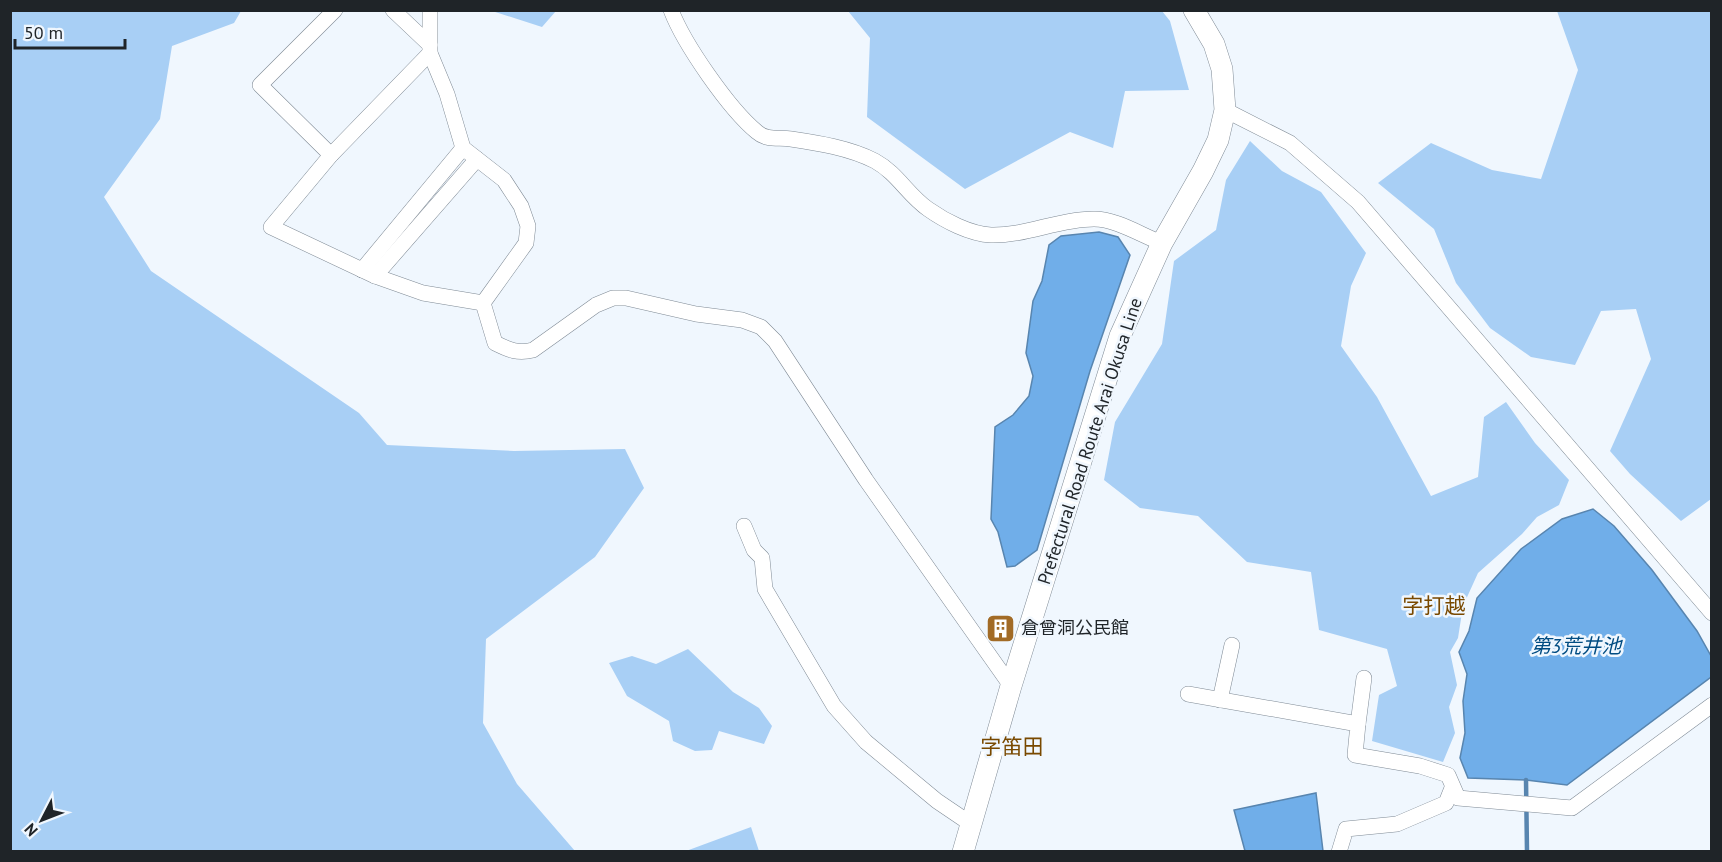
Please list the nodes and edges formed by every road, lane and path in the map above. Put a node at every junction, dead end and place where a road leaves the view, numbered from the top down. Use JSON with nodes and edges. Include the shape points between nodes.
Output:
{"nodes":[{"id":1,"x":334,"y":10,"type":"edge"},
{"id":2,"x":393,"y":10,"type":"edge"},
{"id":3,"x":430,"y":10,"type":"edge"},
{"id":4,"x":671,"y":10,"type":"edge"},
{"id":5,"x":1194,"y":10,"type":"edge"},
{"id":6,"x":430,"y":49,"type":"junction"},
{"id":7,"x":1225,"y":110,"type":"junction"},
{"id":8,"x":463,"y":148,"type":"junction"},
{"id":9,"x":331,"y":155,"type":"junction"},
{"id":10,"x":477,"y":159,"type":"junction"},
{"id":11,"x":1162,"y":243,"type":"junction"},
{"id":12,"x":369,"y":273,"type":"junction"},
{"id":13,"x":483,"y":303,"type":"junction"},
{"id":14,"x":744,"y":526,"type":"dead end"},
{"id":15,"x":1712,"y":613,"type":"edge"},
{"id":16,"x":1232,"y":645,"type":"dead end"},
{"id":17,"x":1364,"y":678,"type":"dead end"},
{"id":18,"x":1011,"y":686,"type":"junction"},
{"id":19,"x":1188,"y":694,"type":"dead end"},
{"id":20,"x":1220,"y":700,"type":"junction"},
{"id":21,"x":1712,"y":705,"type":"edge"},
{"id":22,"x":1358,"y":724,"type":"junction"},
{"id":23,"x":1452,"y":788,"type":"junction"},
{"id":24,"x":970,"y":824,"type":"junction"},
{"id":25,"x":963,"y":852,"type":"edge"},
{"id":26,"x":1339,"y":852,"type":"edge"}],
"edges":[{"from":1,"to":9,"type":"street","via":[[260,85]]},
{"from":2,"to":6,"type":"street"},
{"from":3,"to":6,"type":"street"},
{"from":4,"to":11,"type":"street","via":[[681,33],[711,77],[765,138],[841,149],[873,160],[904,184],[927,209],[961,227],[990,235],[1096,219]]},
{"from":5,"to":7,"type":"main road","name":"Prefectural Road Route Arai Okusa Line","via":[[1214,44],[1222,69]]},
{"from":6,"to":8,"type":"street"},
{"from":6,"to":9,"type":"street"},
{"from":7,"to":11,"type":"main road","name":"Prefectural Road Route Arai Okusa Line","via":[[1218,140]]},
{"from":7,"to":15,"type":"street","via":[[1290,143],[1358,202]]},
{"from":8,"to":10,"type":"street"},
{"from":8,"to":12,"type":"street"},
{"from":9,"to":12,"type":"street","via":[[271,227]]},
{"from":10,"to":12,"type":"street"},
{"from":10,"to":13,"type":"street","via":[[504,180],[521,206],[528,226],[526,243]]},
{"from":11,"to":18,"type":"main road","name":"Prefectural Road Route Arai Okusa Line","via":[[1120,336]]},
{"from":12,"to":13,"type":"street","via":[[423,292]]},
{"from":13,"to":18,"type":"street","via":[[495,343],[522,352],[533,350],[613,298],[742,320],[761,327],[775,341],[866,480]]},
{"from":14,"to":24,"type":"street","via":[[754,550],[762,558],[765,589],[834,706],[866,742]]},
{"from":16,"to":20,"type":"street"},
{"from":17,"to":22,"type":"street"},
{"from":18,"to":24,"type":"main road","name":"Prefectural Road Route Arai Okusa Line"},
{"from":19,"to":20,"type":"street"},
{"from":20,"to":22,"type":"street"},
{"from":21,"to":23,"type":"street","via":[[1572,808],[1458,798]]},
{"from":22,"to":23,"type":"street","via":[[1355,755],[1448,775]]},
{"from":23,"to":26,"type":"street","via":[[1446,803],[1397,824],[1346,829]]},
{"from":24,"to":25,"type":"main road","name":"Prefectural Road Route Arai Okusa Line"}]}
